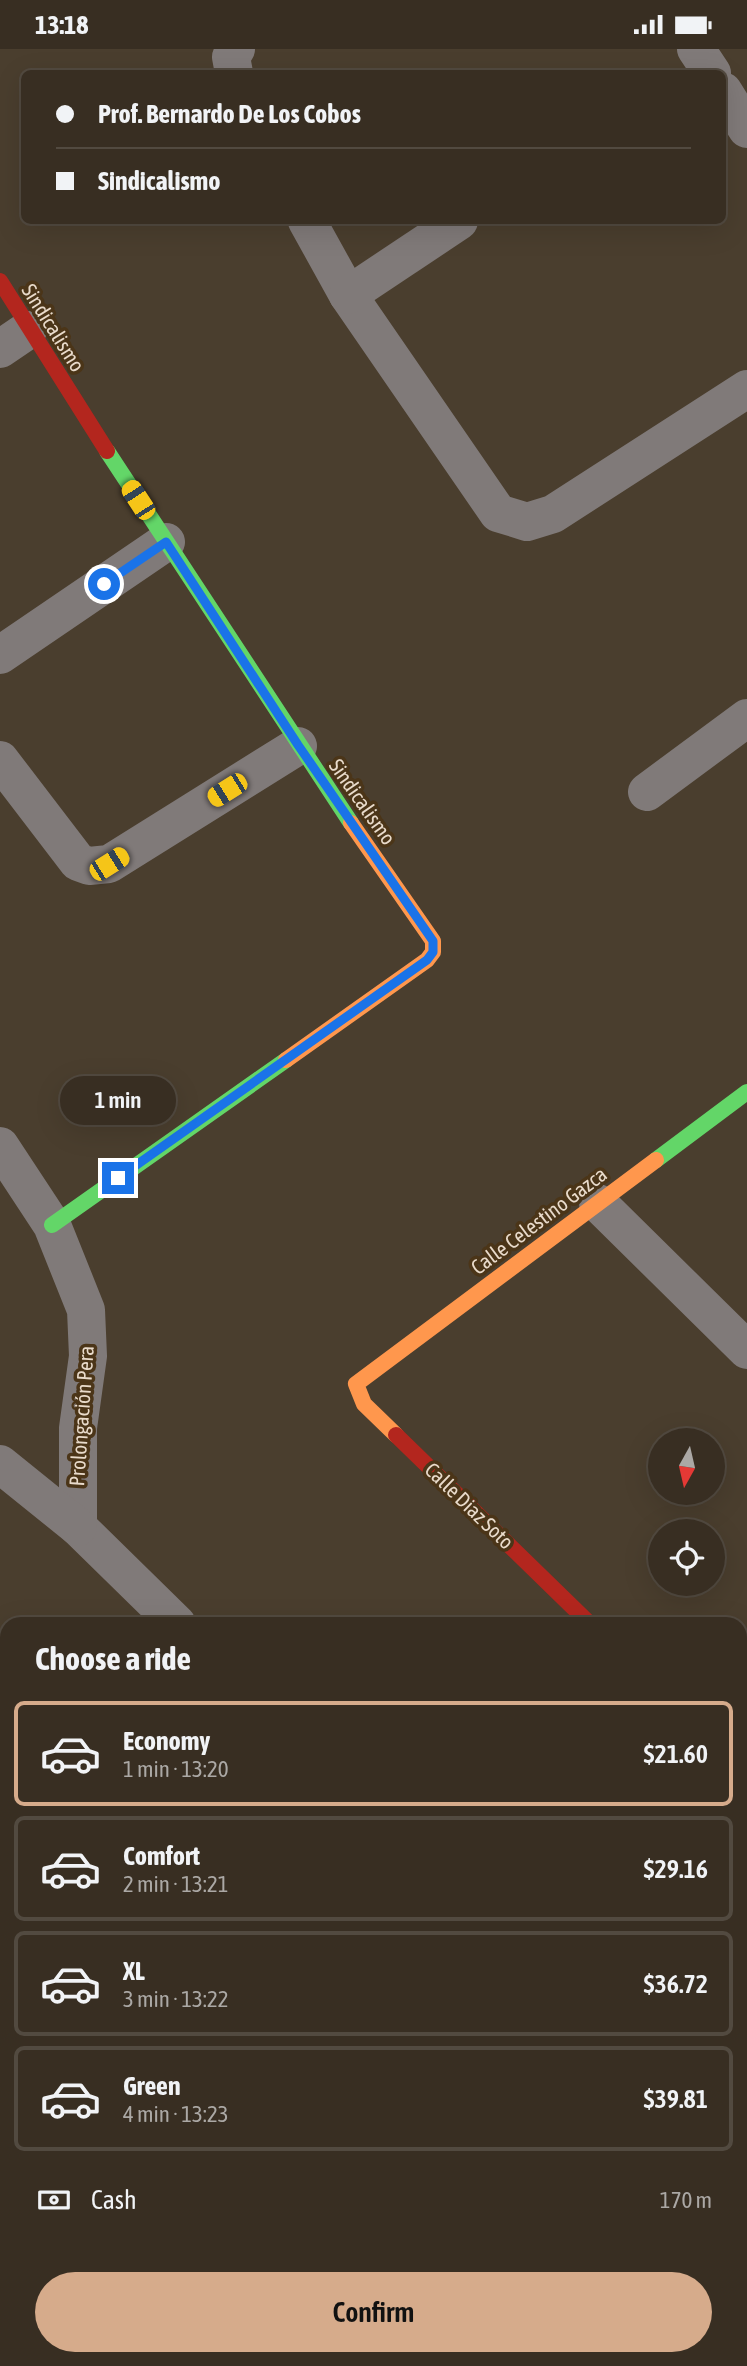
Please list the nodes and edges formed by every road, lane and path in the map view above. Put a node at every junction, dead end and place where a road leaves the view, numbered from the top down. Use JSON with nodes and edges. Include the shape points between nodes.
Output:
{"nodes":[{"id":1,"x":236,"y":49,"type":"edge"},
{"id":2,"x":233,"y":70,"type":"edge"},
{"id":3,"x":726,"y":96,"type":"edge"},
{"id":4,"x":747,"y":129,"type":"edge"},
{"id":5,"x":309,"y":224,"type":"edge"},
{"id":6,"x":454,"y":224,"type":"edge"},
{"id":7,"x":0,"y":281,"type":"edge"},
{"id":8,"x":348,"y":295,"type":"junction"},
{"id":9,"x":14,"y":340,"type":"edge"},
{"id":10,"x":747,"y":389,"type":"edge"},
{"id":11,"x":166,"y":542,"type":"junction"},
{"id":12,"x":0,"y":655,"type":"edge"},
{"id":13,"x":747,"y":718,"type":"edge"},
{"id":14,"x":298,"y":745,"type":"junction"},
{"id":15,"x":0,"y":760,"type":"edge"},
{"id":16,"x":647,"y":792,"type":"dead end"},
{"id":17,"x":747,"y":1092,"type":"edge"},
{"id":18,"x":0,"y":1146,"type":"edge"},
{"id":19,"x":598,"y":1203,"type":"junction"},
{"id":20,"x":52,"y":1225,"type":"junction"},
{"id":21,"x":747,"y":1350,"type":"edge"},
{"id":22,"x":356,"y":1384,"type":"joint"},
{"id":23,"x":0,"y":1464,"type":"edge"},
{"id":24,"x":78,"y":1527,"type":"junction"},
{"id":25,"x":170,"y":1617,"type":"edge"},
{"id":26,"x":583,"y":1617,"type":"edge"}],
"edges":[{"from":1,"to":2,"type":"street","via":[[231,57]]},
{"from":3,"to":4,"type":"street"},
{"from":5,"to":8,"type":"street"},
{"from":6,"to":8,"type":"street"},
{"from":7,"to":9,"type":"street","name":"Sindicalismo"},
{"from":8,"to":10,"type":"street","via":[[498,513],[527,521],[553,514]]},
{"from":9,"to":11,"type":"street","name":"Sindicalismo"},
{"from":11,"to":12,"type":"street"},
{"from":11,"to":14,"type":"street","name":"Sindicalismo"},
{"from":13,"to":16,"type":"street"},
{"from":14,"to":15,"type":"street","via":[[109,864],[89,866],[78,862]]},
{"from":14,"to":20,"type":"street","name":"Sindicalismo","via":[[433,941],[433,952]]},
{"from":17,"to":19,"type":"street","name":"Calle Celestino Gazca"},
{"from":18,"to":20,"type":"street","name":"Prolongación Pera"},
{"from":19,"to":21,"type":"street"},
{"from":19,"to":22,"type":"street","name":"Calle Celestino Gazca"},
{"from":20,"to":24,"type":"street","name":"Prolongación Pera","via":[[86,1310],[88,1356],[78,1439]]},
{"from":22,"to":26,"type":"street","name":"Calle Diaz Soto","via":[[364,1404]]},
{"from":23,"to":24,"type":"street"},
{"from":24,"to":25,"type":"street"}]}
